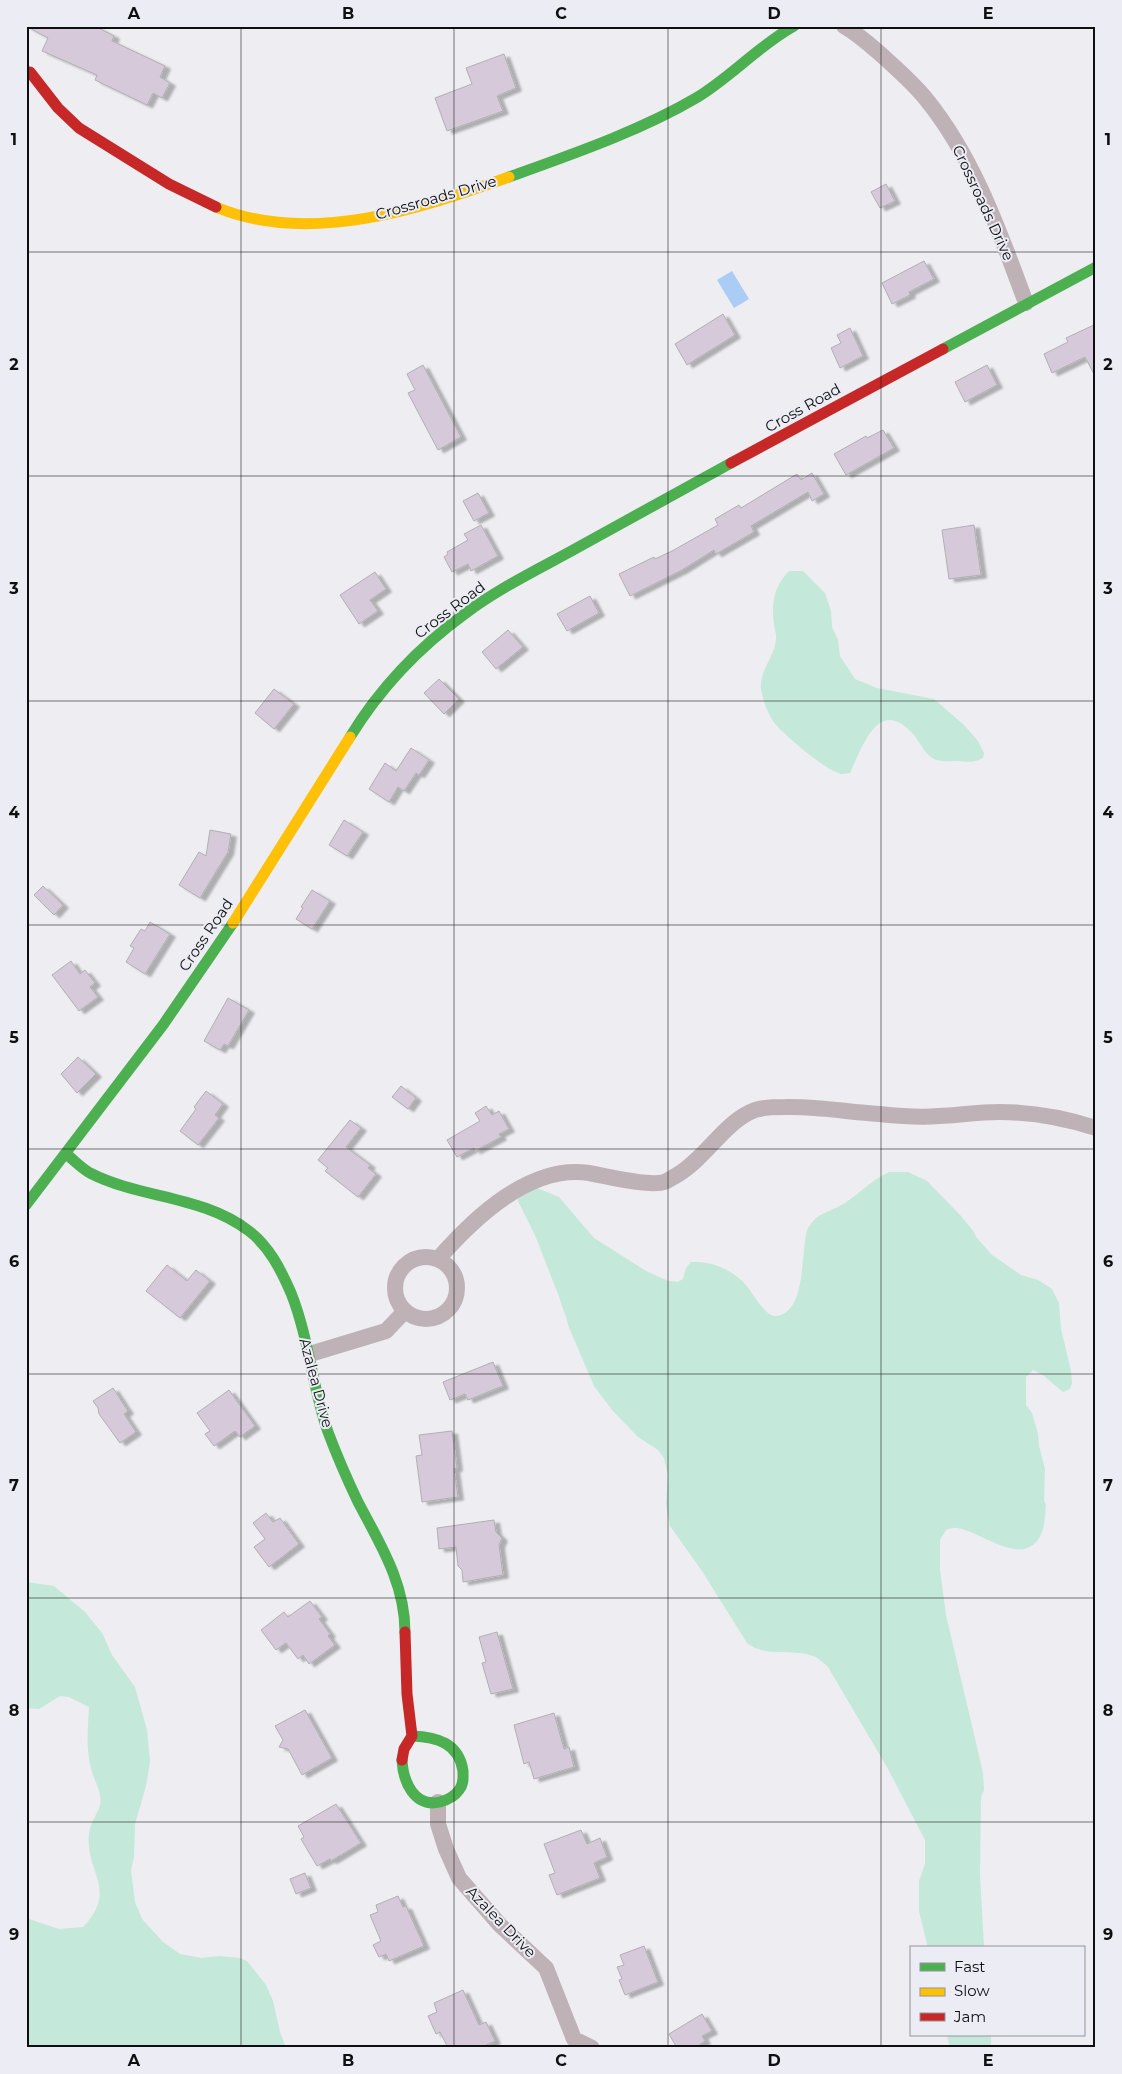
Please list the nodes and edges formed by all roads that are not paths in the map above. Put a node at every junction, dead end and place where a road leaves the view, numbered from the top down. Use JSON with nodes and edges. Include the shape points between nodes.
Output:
{"nodes":[{"id":1,"x":794,"y":26,"type":"edge"},
{"id":2,"x":844,"y":26,"type":"edge"},
{"id":3,"x":27,"y":71,"type":"edge"},
{"id":4,"x":1096,"y":267,"type":"edge"},
{"id":5,"x":1026,"y":303,"type":"junction"},
{"id":6,"x":1096,"y":1128,"type":"edge"},
{"id":7,"x":66,"y":1154,"type":"junction"},
{"id":8,"x":26,"y":1205,"type":"edge"},
{"id":9,"x":438,"y":1259,"type":"junction"},
{"id":10,"x":404,"y":1312,"type":"junction"},
{"id":11,"x":310,"y":1354,"type":"junction"},
{"id":12,"x":412,"y":1736,"type":"junction"},
{"id":13,"x":438,"y":1802,"type":"junction"},
{"id":14,"x":571,"y":2043,"type":"edge"},
{"id":15,"x":592,"y":2048,"type":"edge"}],
"edges":[{"from":1,"to":3,"type":"street","name":"Crossroads Drive","via":[[761,46],[700,96],[594,145],[449,198],[373,217],[338,222],[277,222],[222,210],[98,140],[62,113]]},
{"from":2,"to":5,"type":"street","name":"Crossroads Drive","via":[[896,69],[926,98],[938,115],[978,186]]},
{"from":4,"to":5,"type":"street","name":"Cross Road"},
{"from":5,"to":7,"type":"street","name":"Cross Road","via":[[517,581],[467,612],[428,644],[396,674],[367,709],[219,945]]},
{"from":6,"to":9,"type":"street","via":[[1067,1120],[998,1112],[936,1117],[814,1106],[756,1110],[737,1120],[688,1169],[664,1182],[649,1183],[583,1172],[538,1178],[503,1199],[465,1229]]},
{"from":7,"to":8,"type":"street","name":"Cross Road"},
{"from":7,"to":11,"type":"street","name":"Azalea Drive","via":[[92,1174],[131,1189],[222,1212],[250,1230],[276,1260],[293,1299]]},
{"from":9,"to":10,"type":"street","via":[[419,1257],[409,1261],[396,1275],[394,1295]]},
{"from":9,"to":10,"type":"street","via":[[454,1274],[457,1295],[452,1305],[436,1318],[424,1320]]},
{"from":10,"to":11,"type":"street","via":[[386,1331]]},
{"from":11,"to":12,"type":"street","name":"Azalea Drive","via":[[325,1422],[344,1473],[387,1557],[402,1595],[407,1711]]},
{"from":12,"to":13,"type":"street","via":[[402,1754],[405,1778],[418,1799]]},
{"from":12,"to":13,"type":"street","via":[[430,1736],[447,1743],[462,1760],[464,1778],[461,1786],[452,1797]]},
{"from":13,"to":14,"type":"street","name":"Azalea Drive","via":[[438,1824],[459,1878],[500,1925],[546,1968]]},
{"from":14,"to":15,"type":"street","name":"Azalea Drive"}]}
